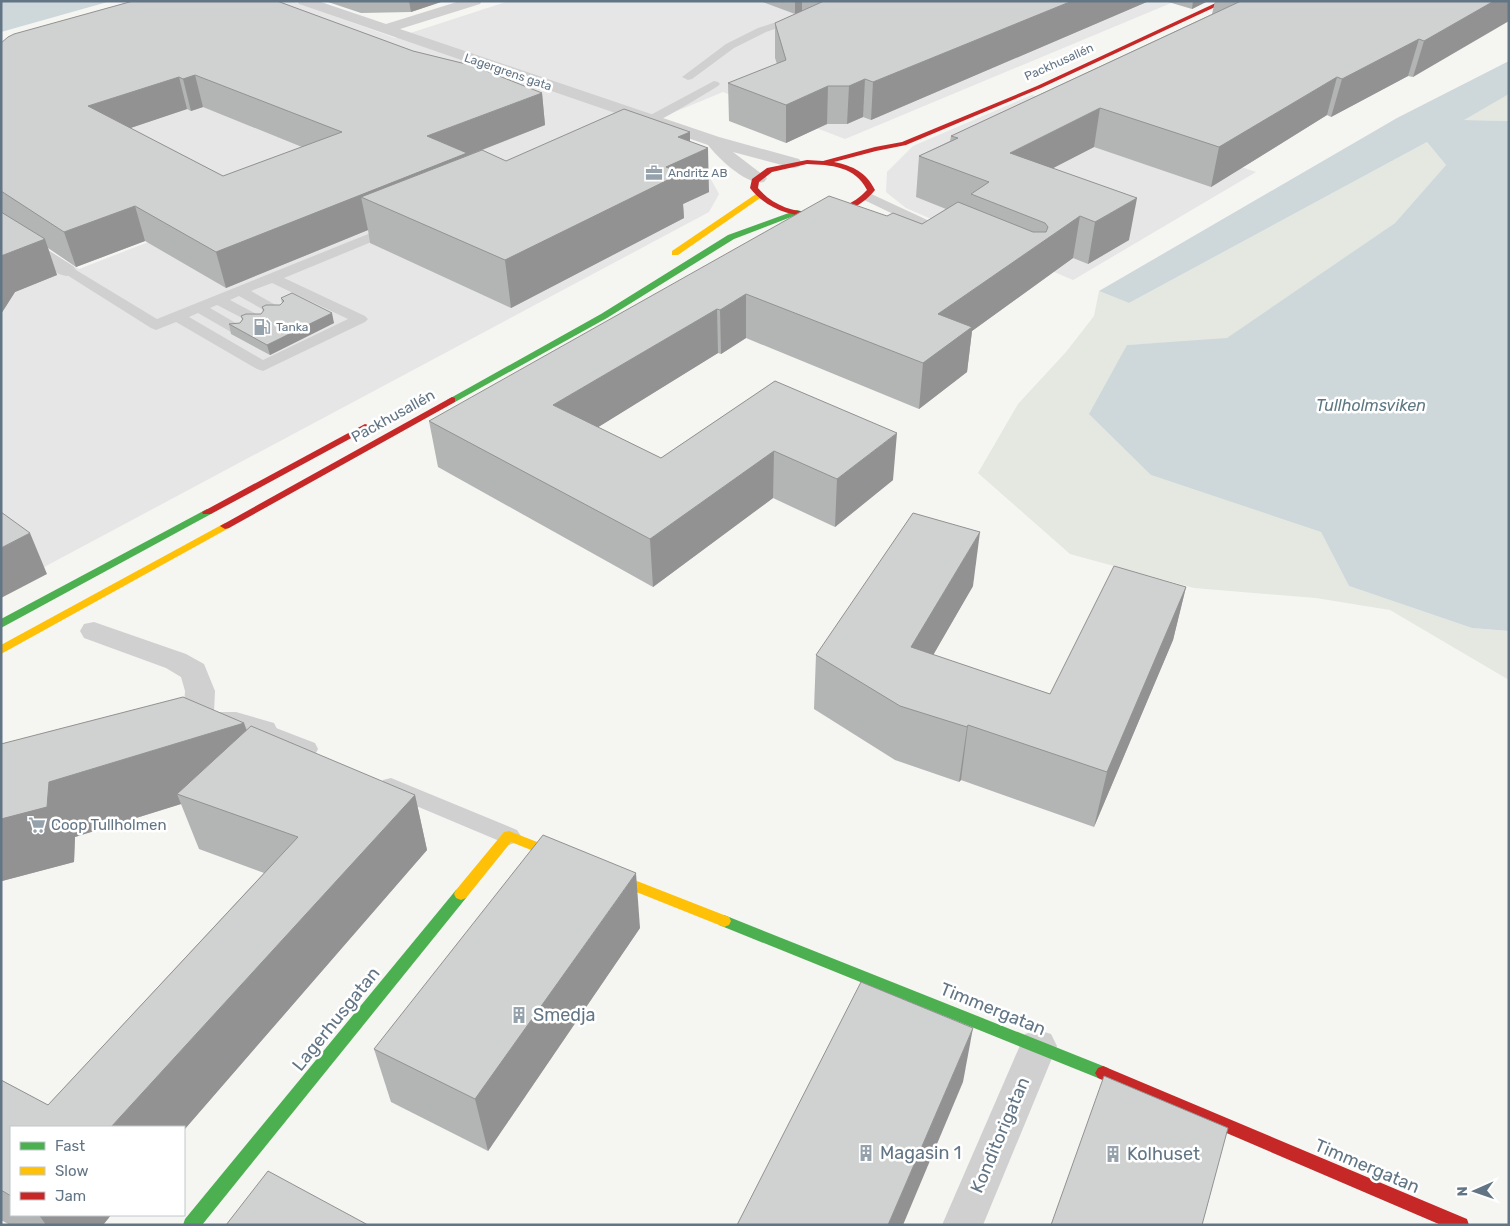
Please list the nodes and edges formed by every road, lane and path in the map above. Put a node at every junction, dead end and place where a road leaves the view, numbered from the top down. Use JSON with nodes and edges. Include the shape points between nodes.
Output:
{"nodes":[{"id":1,"x":304,"y":1,"type":"edge"},
{"id":2,"x":475,"y":1,"type":"edge"},
{"id":3,"x":852,"y":1,"type":"edge"},
{"id":4,"x":1225,"y":1,"type":"edge"},
{"id":5,"x":386,"y":29,"type":"junction"},
{"id":6,"x":688,"y":77,"type":"dead end"},
{"id":7,"x":714,"y":84,"type":"dead end"},
{"id":8,"x":652,"y":119,"type":"junction"},
{"id":9,"x":618,"y":134,"type":"edge"},
{"id":10,"x":713,"y":141,"type":"junction"},
{"id":11,"x":904,"y":144,"type":"junction"},
{"id":12,"x":885,"y":161,"type":"dead end"},
{"id":13,"x":822,"y":163,"type":"junction"},
{"id":14,"x":793,"y":164,"type":"junction"},
{"id":15,"x":758,"y":178,"type":"junction"},
{"id":16,"x":759,"y":196,"type":"junction"},
{"id":17,"x":867,"y":196,"type":"junction"},
{"id":18,"x":834,"y":211,"type":"junction"},
{"id":19,"x":800,"y":212,"type":"junction"},
{"id":20,"x":860,"y":216,"type":"edge"},
{"id":21,"x":886,"y":220,"type":"edge"},
{"id":22,"x":409,"y":221,"type":"edge"},
{"id":23,"x":1,"y":228,"type":"edge"},
{"id":24,"x":930,"y":228,"type":"junction"},
{"id":25,"x":956,"y":238,"type":"edge"},
{"id":26,"x":669,"y":258,"type":"dead end"},
{"id":27,"x":66,"y":270,"type":"joint"},
{"id":28,"x":273,"y":278,"type":"junction"},
{"id":29,"x":240,"y":292,"type":"junction"},
{"id":30,"x":219,"y":300,"type":"junction"},
{"id":31,"x":199,"y":308,"type":"junction"},
{"id":32,"x":276,"y":311,"type":"edge"},
{"id":33,"x":178,"y":317,"type":"junction"},
{"id":34,"x":257,"y":320,"type":"edge"},
{"id":35,"x":236,"y":329,"type":"edge"},
{"id":36,"x":376,"y":421,"type":"dead end"},
{"id":37,"x":1,"y":624,"type":"edge"},
{"id":38,"x":94,"y":631,"type":"dead end"},
{"id":39,"x":1,"y":650,"type":"edge"},
{"id":40,"x":263,"y":731,"type":"joint"},
{"id":41,"x":323,"y":756,"type":"edge"},
{"id":42,"x":375,"y":779,"type":"edge"},
{"id":43,"x":508,"y":836,"type":"junction"},
{"id":44,"x":1038,"y":1046,"type":"junction"},
{"id":45,"x":191,"y":1225,"type":"edge"},
{"id":46,"x":962,"y":1225,"type":"edge"},
{"id":47,"x":1461,"y":1225,"type":"edge"}],
"edges":[{"from":1,"to":5,"type":"street","name":"Lagergrens gata"},
{"from":2,"to":5,"type":"street"},
{"from":3,"to":6,"type":"lane","via":[[762,30],[730,46]]},
{"from":4,"to":11,"type":"street","name":"Packhusallén","via":[[1039,87]]},
{"from":5,"to":8,"type":"street","name":"Lagergrens gata"},
{"from":7,"to":8,"type":"lane"},
{"from":8,"to":9,"type":"lane"},
{"from":8,"to":10,"type":"street","name":"Lagergrens gata"},
{"from":10,"to":14,"type":"street","name":"Lagergrens gata"},
{"from":10,"to":15,"type":"street","name":"Lagergrens gata","via":[[728,157]]},
{"from":11,"to":12,"type":"street","name":"Packhusallén"},
{"from":11,"to":13,"type":"street","name":"Packhusallén"},
{"from":13,"to":14,"type":"street"},
{"from":13,"to":17,"type":"street","via":[[869,175]]},
{"from":14,"to":15,"type":"street","via":[[766,172]]},
{"from":15,"to":16,"type":"street","via":[[755,190]]},
{"from":16,"to":19,"type":"street","via":[[768,203]]},
{"from":16,"to":26,"type":"street"},
{"from":17,"to":18,"type":"street","via":[[854,205]]},
{"from":17,"to":24,"type":"lane"},
{"from":18,"to":19,"type":"street"},
{"from":18,"to":20,"type":"lane"},
{"from":19,"to":39,"type":"street","name":"Packhusallén","via":[[732,238],[604,316]]},
{"from":21,"to":24,"type":"lane"},
{"from":22,"to":28,"type":"lane"},
{"from":23,"to":27,"type":"street"},
{"from":24,"to":25,"type":"lane"},
{"from":27,"to":33,"type":"lane","via":[[156,326]]},
{"from":28,"to":29,"type":"lane"},
{"from":28,"to":33,"type":"lane","via":[[360,319],[263,366]]},
{"from":29,"to":30,"type":"lane"},
{"from":29,"to":32,"type":"lane"},
{"from":30,"to":31,"type":"lane"},
{"from":30,"to":34,"type":"lane"},
{"from":31,"to":33,"type":"lane"},
{"from":31,"to":35,"type":"lane"},
{"from":36,"to":37,"type":"street","name":"Packhusallén"},
{"from":38,"to":40,"type":"street","via":[[176,661],[194,671],[200,691],[184,724],[236,723]]},
{"from":40,"to":41,"type":"lane"},
{"from":42,"to":43,"type":"lane"},
{"from":43,"to":44,"type":"street","name":"Timmergatan"},
{"from":43,"to":45,"type":"street","name":"Lagerhusgatan"},
{"from":44,"to":46,"type":"street","name":"Konditorigatan"},
{"from":44,"to":47,"type":"street","name":"Timmergatan"}]}
